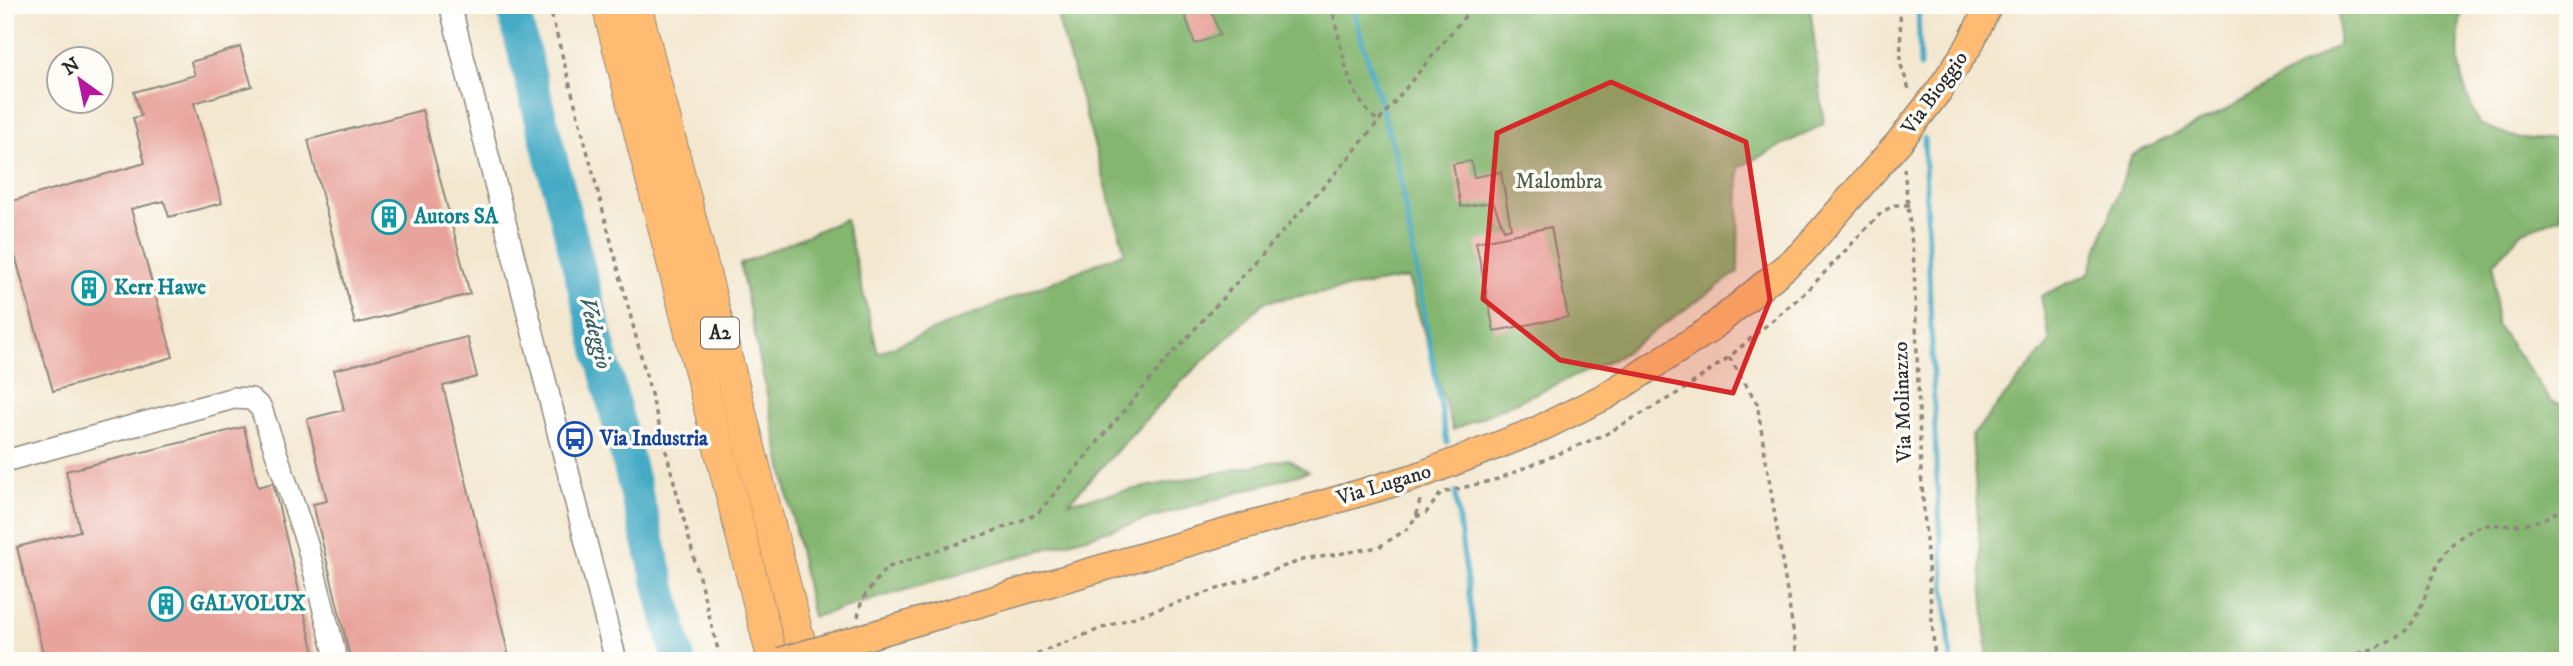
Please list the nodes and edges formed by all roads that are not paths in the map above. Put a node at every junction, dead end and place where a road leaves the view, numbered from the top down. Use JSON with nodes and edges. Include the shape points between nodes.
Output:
{"nodes":[{"id":1,"x":450,"y":5,"type":"edge"},
{"id":2,"x":607,"y":5,"type":"edge"},
{"id":3,"x":636,"y":5,"type":"edge"},
{"id":4,"x":1989,"y":5,"type":"edge"},
{"id":5,"x":1899,"y":142,"type":"joint"},
{"id":6,"x":5,"y":461,"type":"edge"},
{"id":7,"x":337,"y":661,"type":"edge"},
{"id":8,"x":616,"y":661,"type":"edge"},
{"id":9,"x":773,"y":661,"type":"edge"},
{"id":10,"x":780,"y":661,"type":"edge"},
{"id":11,"x":805,"y":661,"type":"edge"}],
"edges":[{"from":1,"to":8,"type":"street"},
{"from":2,"to":9,"type":"highway","number":"A2"},
{"from":3,"to":11,"type":"highway","number":"A2"},
{"from":4,"to":5,"type":"main road","name":"Via Bioggio","via":[[1969,46]]},
{"from":5,"to":10,"type":"main road","name":"Via Lugano","bridge":true,"via":[[1801,254],[1709,330],[1606,396],[1535,431],[1415,477]]},
{"from":6,"to":7,"type":"street","via":[[234,397],[251,399],[261,408],[307,544]]}]}
